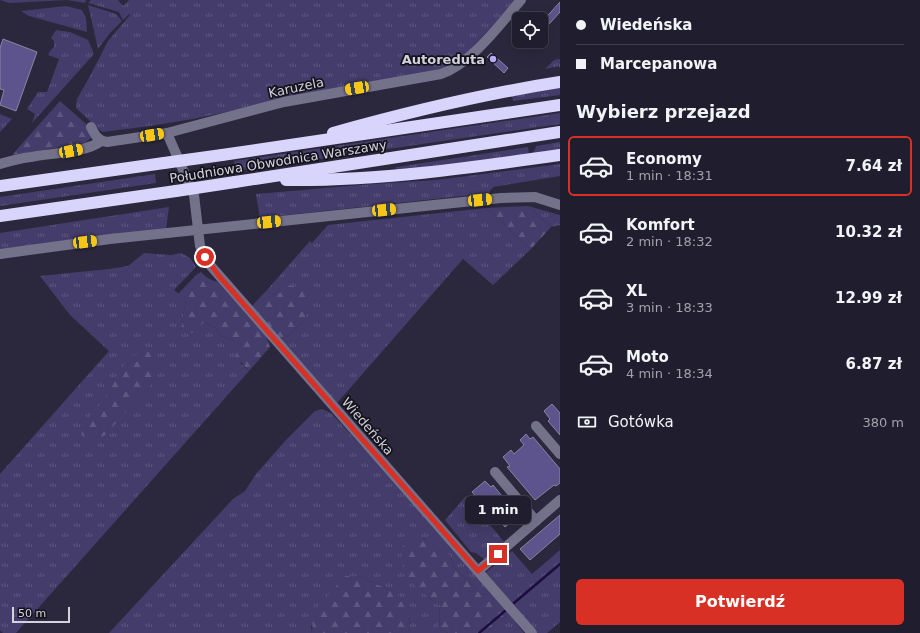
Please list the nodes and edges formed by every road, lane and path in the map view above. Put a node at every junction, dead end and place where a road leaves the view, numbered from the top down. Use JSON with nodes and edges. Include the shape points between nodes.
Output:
{"nodes":[{"id":1,"x":521,"y":0,"type":"edge"},
{"id":2,"x":560,"y":82,"type":"edge"},
{"id":3,"x":560,"y":105,"type":"edge"},
{"id":4,"x":91,"y":127,"type":"dead end"},
{"id":5,"x":560,"y":132,"type":"edge"},
{"id":6,"x":167,"y":133,"type":"junction"},
{"id":7,"x":101,"y":141,"type":"junction"},
{"id":8,"x":283,"y":147,"type":"junction"},
{"id":9,"x":560,"y":155,"type":"edge"},
{"id":10,"x":0,"y":164,"type":"edge"},
{"id":11,"x":249,"y":180,"type":"junction"},
{"id":12,"x":0,"y":186,"type":"edge"},
{"id":13,"x":560,"y":204,"type":"edge"},
{"id":14,"x":0,"y":216,"type":"edge"},
{"id":15,"x":197,"y":229,"type":"junction"},
{"id":16,"x":0,"y":254,"type":"edge"},
{"id":17,"x":536,"y":426,"type":"dead end"},
{"id":18,"x":560,"y":454,"type":"edge"},
{"id":19,"x":494,"y":472,"type":"dead end"},
{"id":20,"x":560,"y":500,"type":"edge"},
{"id":21,"x":536,"y":521,"type":"junction"},
{"id":22,"x":478,"y":571,"type":"junction"},
{"id":23,"x":532,"y":633,"type":"edge"}],
"edges":[{"from":1,"to":6,"type":"street","name":"Karuzela","via":[[467,60],[448,72],[284,102]]},
{"from":2,"to":8,"type":"highway","via":[[422,109]]},
{"from":3,"to":8,"type":"highway","name":"Południowa Obwodnica Warszawy"},
{"from":4,"to":7,"type":"street"},
{"from":5,"to":11,"type":"highway","name":"Południowa Obwodnica Warszawy"},
{"from":6,"to":7,"type":"street","name":"Karuzela"},
{"from":6,"to":15,"type":"street","name":"Wiedeńska","via":[[194,195]]},
{"from":7,"to":10,"type":"street","via":[[84,149],[20,158]]},
{"from":8,"to":12,"type":"highway","name":"Południowa Obwodnica Warszawy","bridge":true},
{"from":9,"to":11,"type":"highway","via":[[393,175],[321,180]]},
{"from":11,"to":14,"type":"highway","name":"Południowa Obwodnica Warszawy","bridge":true},
{"from":13,"to":15,"type":"street","via":[[542,198],[518,196]]},
{"from":15,"to":16,"type":"street","via":[[110,238]]},
{"from":15,"to":22,"type":"street","name":"Wiedeńska","via":[[202,251],[219,276]]},
{"from":17,"to":18,"type":"street"},
{"from":19,"to":21,"type":"street"},
{"from":20,"to":21,"type":"street"},
{"from":21,"to":22,"type":"street"},
{"from":22,"to":23,"type":"street","name":"Wiedeńska"}]}
